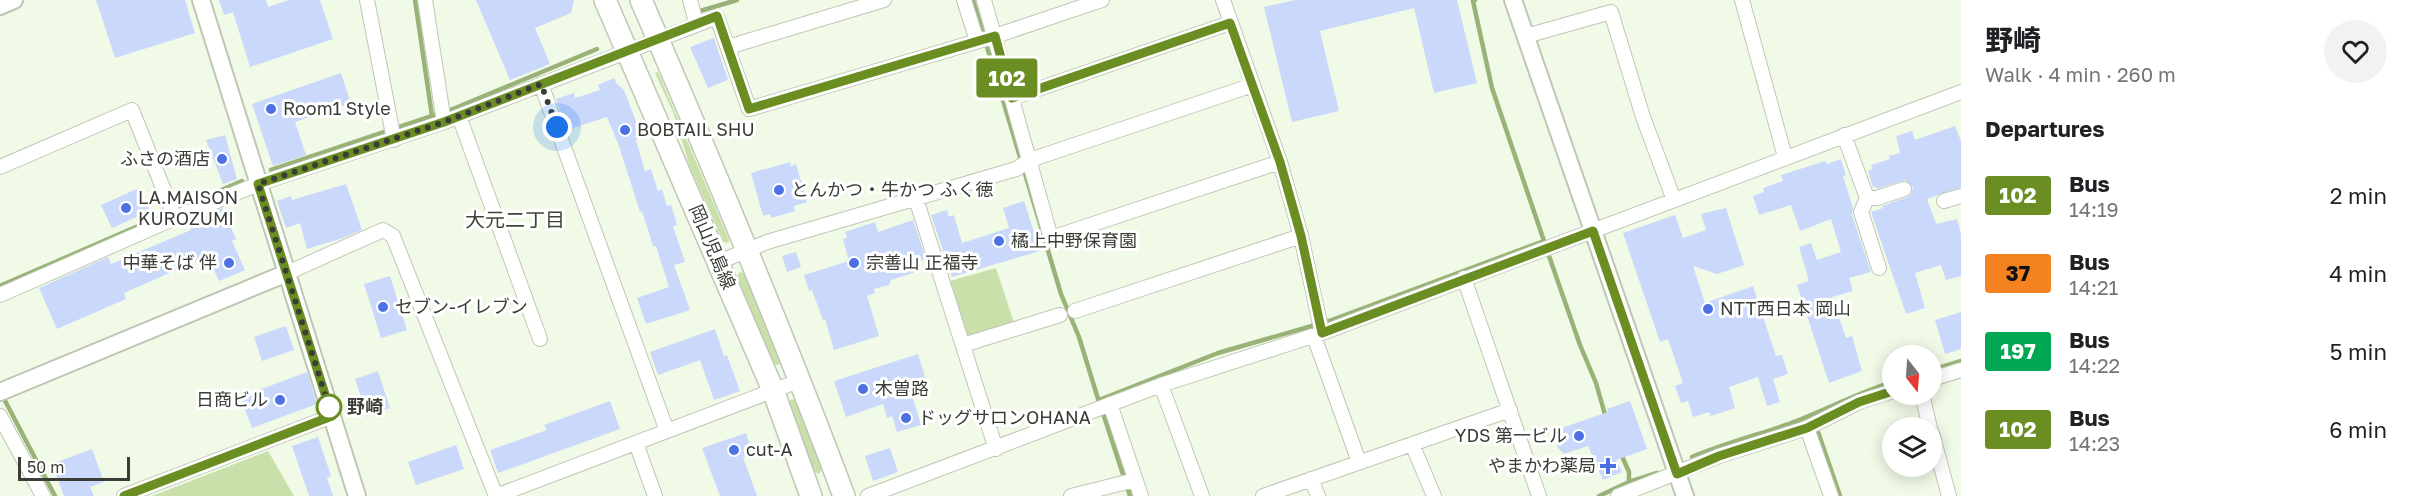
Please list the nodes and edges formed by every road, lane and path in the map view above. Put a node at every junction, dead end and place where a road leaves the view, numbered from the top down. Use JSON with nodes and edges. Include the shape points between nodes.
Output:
{"nodes":[{"id":1,"x":14,"y":0,"type":"edge"},
{"id":2,"x":201,"y":0,"type":"edge"},
{"id":3,"x":367,"y":0,"type":"edge"},
{"id":4,"x":425,"y":0,"type":"edge"},
{"id":5,"x":605,"y":0,"type":"edge"},
{"id":6,"x":641,"y":0,"type":"edge"},
{"id":7,"x":690,"y":0,"type":"edge"},
{"id":8,"x":884,"y":0,"type":"edge"},
{"id":9,"x":963,"y":0,"type":"edge"},
{"id":10,"x":984,"y":0,"type":"edge"},
{"id":11,"x":1102,"y":0,"type":"edge"},
{"id":12,"x":1223,"y":0,"type":"edge"},
{"id":13,"x":1513,"y":0,"type":"edge"},
{"id":14,"x":1742,"y":0,"type":"edge"},
{"id":15,"x":0,"y":6,"type":"edge"},
{"id":16,"x":696,"y":23,"type":"junction"},
{"id":17,"x":1230,"y":23,"type":"junction"},
{"id":18,"x":1526,"y":36,"type":"junction"},
{"id":19,"x":659,"y":38,"type":"junction"},
{"id":20,"x":986,"y":39,"type":"junction"},
{"id":21,"x":728,"y":47,"type":"junction"},
{"id":22,"x":627,"y":50,"type":"junction"},
{"id":23,"x":541,"y":84,"type":"junction"},
{"id":24,"x":1253,"y":85,"type":"junction"},
{"id":25,"x":1961,"y":92,"type":"edge"},
{"id":26,"x":1012,"y":98,"type":"junction"},
{"id":27,"x":443,"y":116,"type":"junction"},
{"id":28,"x":459,"y":116,"type":"junction"},
{"id":29,"x":393,"y":133,"type":"junction"},
{"id":30,"x":1844,"y":135,"type":"junction"},
{"id":31,"x":1785,"y":157,"type":"junction"},
{"id":32,"x":1280,"y":162,"type":"junction"},
{"id":33,"x":1024,"y":164,"type":"junction"},
{"id":34,"x":0,"y":167,"type":"edge"},
{"id":35,"x":258,"y":184,"type":"junction"},
{"id":36,"x":1904,"y":189,"type":"dead end"},
{"id":37,"x":1867,"y":198,"type":"junction"},
{"id":38,"x":916,"y":199,"type":"junction"},
{"id":39,"x":1674,"y":200,"type":"junction"},
{"id":40,"x":173,"y":213,"type":"junction"},
{"id":41,"x":1593,"y":231,"type":"junction"},
{"id":42,"x":1301,"y":236,"type":"junction"},
{"id":43,"x":747,"y":249,"type":"junction"},
{"id":44,"x":719,"y":262,"type":"junction"},
{"id":45,"x":1879,"y":268,"type":"dead end"},
{"id":46,"x":287,"y":273,"type":"junction"},
{"id":47,"x":1464,"y":278,"type":"junction"},
{"id":48,"x":0,"y":295,"type":"edge"},
{"id":49,"x":1074,"y":311,"type":"dead end"},
{"id":50,"x":1060,"y":315,"type":"dead end"},
{"id":51,"x":1319,"y":329,"type":"junction"},
{"id":52,"x":540,"y":339,"type":"dead end"},
{"id":53,"x":963,"y":345,"type":"junction"},
{"id":54,"x":1961,"y":370,"type":"edge"},
{"id":55,"x":1942,"y":376,"type":"edge"},
{"id":56,"x":801,"y":380,"type":"junction"},
{"id":57,"x":1161,"y":385,"type":"junction"},
{"id":58,"x":773,"y":390,"type":"junction"},
{"id":59,"x":3,"y":391,"type":"edge"},
{"id":60,"x":1882,"y":395,"type":"edge"},
{"id":61,"x":1105,"y":407,"type":"junction"},
{"id":62,"x":1510,"y":410,"type":"junction"},
{"id":63,"x":0,"y":416,"type":"edge"},
{"id":64,"x":332,"y":416,"type":"junction"},
{"id":65,"x":1807,"y":428,"type":"junction"},
{"id":66,"x":668,"y":431,"type":"junction"},
{"id":67,"x":636,"y":443,"type":"junction"},
{"id":68,"x":1412,"y":444,"type":"junction"},
{"id":69,"x":996,"y":449,"type":"junction"},
{"id":70,"x":1359,"y":462,"type":"junction"},
{"id":71,"x":1942,"y":470,"type":"edge"},
{"id":72,"x":1677,"y":474,"type":"junction"},
{"id":73,"x":1311,"y":479,"type":"junction"},
{"id":74,"x":1129,"y":481,"type":"junction"},
{"id":75,"x":43,"y":496,"type":"edge"},
{"id":76,"x":124,"y":496,"type":"edge"},
{"id":77,"x":357,"y":496,"type":"edge"},
{"id":78,"x":496,"y":496,"type":"edge"},
{"id":79,"x":655,"y":496,"type":"edge"},
{"id":80,"x":812,"y":496,"type":"edge"},
{"id":81,"x":844,"y":496,"type":"edge"},
{"id":82,"x":868,"y":496,"type":"edge"},
{"id":83,"x":1071,"y":496,"type":"edge"},
{"id":84,"x":1141,"y":496,"type":"edge"},
{"id":85,"x":1202,"y":496,"type":"edge"},
{"id":86,"x":1263,"y":496,"type":"edge"},
{"id":87,"x":1318,"y":496,"type":"edge"},
{"id":88,"x":1434,"y":496,"type":"edge"},
{"id":89,"x":1539,"y":496,"type":"edge"},
{"id":90,"x":1618,"y":496,"type":"edge"},
{"id":91,"x":1685,"y":496,"type":"edge"},
{"id":92,"x":1831,"y":496,"type":"edge"},
{"id":93,"x":1949,"y":496,"type":"edge"}],
"edges":[{"from":1,"to":15,"type":"street"},
{"from":2,"to":35,"type":"street"},
{"from":3,"to":29,"type":"street"},
{"from":4,"to":27,"type":"street"},
{"from":5,"to":22,"type":"main road","name":"岡山児島線"},
{"from":6,"to":19,"type":"main road","name":"岡山児島線"},
{"from":7,"to":16,"type":"street"},
{"from":8,"to":21,"type":"street"},
{"from":9,"to":20,"type":"street"},
{"from":10,"to":20,"type":"street"},
{"from":11,"to":20,"type":"street"},
{"from":12,"to":17,"type":"street"},
{"from":13,"to":18,"type":"street"},
{"from":14,"to":31,"type":"street"},
{"from":16,"to":19,"type":"street"},
{"from":16,"to":21,"type":"street","via":[[717,16]]},
{"from":17,"to":24,"type":"street"},
{"from":17,"to":26,"type":"street"},
{"from":18,"to":39,"type":"street","via":[[1611,12],[1643,117]]},
{"from":18,"to":41,"type":"street"},
{"from":19,"to":22,"type":"street"},
{"from":19,"to":43,"type":"main road","name":"岡山児島線"},
{"from":20,"to":21,"type":"street","via":[[749,109]]},
{"from":20,"to":26,"type":"street"},
{"from":22,"to":23,"type":"street"},
{"from":22,"to":44,"type":"main road","name":"岡山児島線"},
{"from":23,"to":28,"type":"street"},
{"from":23,"to":66,"type":"street"},
{"from":24,"to":32,"type":"street"},
{"from":24,"to":33,"type":"street"},
{"from":25,"to":30,"type":"street"},
{"from":26,"to":33,"type":"street"},
{"from":27,"to":28,"type":"street"},
{"from":27,"to":29,"type":"street"},
{"from":28,"to":52,"type":"street"},
{"from":29,"to":35,"type":"street"},
{"from":30,"to":31,"type":"street"},
{"from":30,"to":37,"type":"street"},
{"from":31,"to":39,"type":"street"},
{"from":32,"to":33,"type":"street","via":[[1051,238],[1030,167]]},
{"from":32,"to":42,"type":"street"},
{"from":33,"to":38,"type":"street"},
{"from":34,"to":40,"type":"street","via":[[132,110]]},
{"from":35,"to":40,"type":"street"},
{"from":35,"to":46,"type":"street"},
{"from":36,"to":37,"type":"street"},
{"from":37,"to":45,"type":"street","via":[[1861,212]]},
{"from":38,"to":43,"type":"street"},
{"from":38,"to":53,"type":"street"},
{"from":39,"to":41,"type":"street"},
{"from":40,"to":48,"type":"street"},
{"from":41,"to":47,"type":"street"},
{"from":41,"to":72,"type":"street"},
{"from":42,"to":49,"type":"street"},
{"from":42,"to":51,"type":"street"},
{"from":43,"to":44,"type":"street"},
{"from":43,"to":56,"type":"main road","name":"岡山児島線"},
{"from":44,"to":58,"type":"main road","name":"岡山児島線"},
{"from":46,"to":59,"type":"street"},
{"from":46,"to":64,"type":"street"},
{"from":46,"to":78,"type":"street","via":[[382,230],[393,236]]},
{"from":47,"to":51,"type":"street"},
{"from":47,"to":62,"type":"street"},
{"from":50,"to":53,"type":"street"},
{"from":51,"to":57,"type":"street"},
{"from":51,"to":70,"type":"street"},
{"from":53,"to":69,"type":"street"},
{"from":54,"to":55,"type":"street"},
{"from":56,"to":58,"type":"street"},
{"from":56,"to":81,"type":"main road","name":"岡山児島線"},
{"from":57,"to":61,"type":"street"},
{"from":57,"to":85,"type":"street"},
{"from":58,"to":66,"type":"street"},
{"from":58,"to":80,"type":"main road","name":"岡山児島線"},
{"from":60,"to":65,"type":"street"},
{"from":61,"to":69,"type":"street"},
{"from":61,"to":74,"type":"street"},
{"from":62,"to":68,"type":"street"},
{"from":62,"to":89,"type":"street"},
{"from":63,"to":75,"type":"street"},
{"from":64,"to":76,"type":"street"},
{"from":64,"to":77,"type":"street"},
{"from":65,"to":72,"type":"street"},
{"from":65,"to":92,"type":"street"},
{"from":66,"to":67,"type":"street"},
{"from":67,"to":78,"type":"street"},
{"from":67,"to":79,"type":"street"},
{"from":68,"to":70,"type":"street"},
{"from":68,"to":88,"type":"street"},
{"from":69,"to":82,"type":"street"},
{"from":70,"to":73,"type":"street"},
{"from":71,"to":93,"type":"street"},
{"from":72,"to":90,"type":"street"},
{"from":72,"to":91,"type":"street"},
{"from":73,"to":86,"type":"street"},
{"from":73,"to":87,"type":"street"},
{"from":74,"to":83,"type":"street"},
{"from":74,"to":84,"type":"street"}]}
